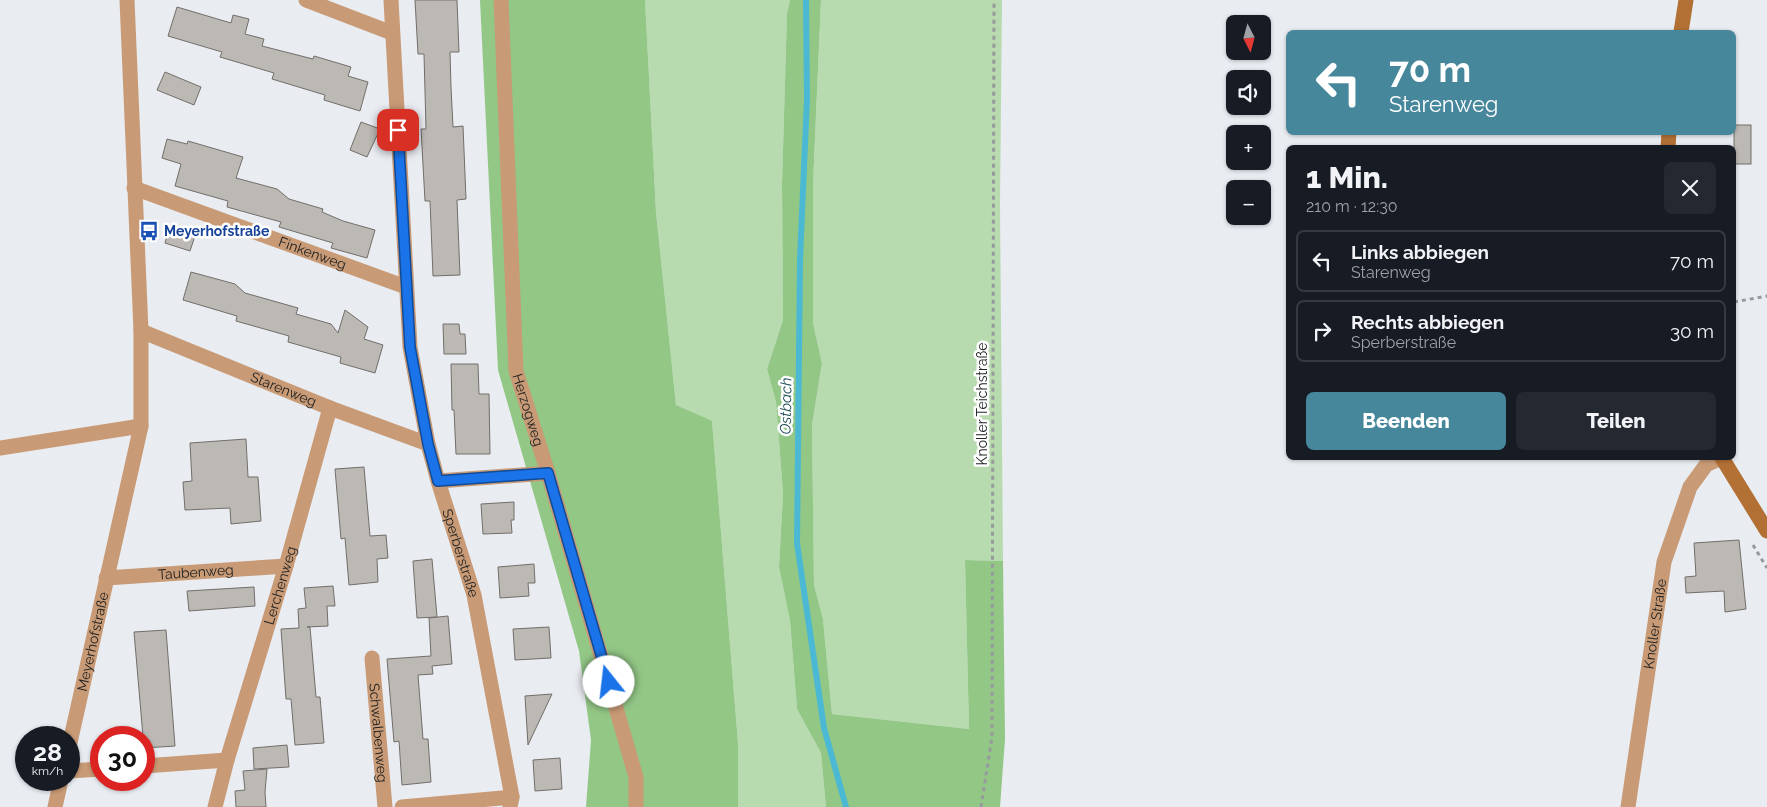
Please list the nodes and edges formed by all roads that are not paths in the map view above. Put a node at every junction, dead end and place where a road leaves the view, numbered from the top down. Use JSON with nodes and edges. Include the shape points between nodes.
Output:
{"nodes":[{"id":1,"x":127,"y":0,"type":"edge"},
{"id":2,"x":306,"y":0,"type":"edge"},
{"id":3,"x":391,"y":0,"type":"edge"},
{"id":4,"x":501,"y":0,"type":"edge"},
{"id":5,"x":1686,"y":0,"type":"edge"},
{"id":6,"x":1682,"y":30,"type":"edge"},
{"id":7,"x":392,"y":33,"type":"junction"},
{"id":8,"x":134,"y":188,"type":"junction"},
{"id":9,"x":406,"y":287,"type":"junction"},
{"id":10,"x":141,"y":331,"type":"junction"},
{"id":11,"x":330,"y":408,"type":"junction"},
{"id":12,"x":141,"y":426,"type":"junction"},
{"id":13,"x":428,"y":444,"type":"junction"},
{"id":14,"x":0,"y":448,"type":"edge"},
{"id":15,"x":1717,"y":460,"type":"edge"},
{"id":16,"x":1722,"y":460,"type":"edge"},
{"id":17,"x":548,"y":473,"type":"junction"},
{"id":18,"x":438,"y":481,"type":"junction"},
{"id":19,"x":1767,"y":532,"type":"edge"},
{"id":20,"x":286,"y":566,"type":"junction"},
{"id":21,"x":106,"y":578,"type":"junction"},
{"id":22,"x":372,"y":658,"type":"dead end"},
{"id":23,"x":74,"y":726,"type":"edge"},
{"id":24,"x":226,"y":760,"type":"junction"},
{"id":25,"x":155,"y":765,"type":"edge"},
{"id":26,"x":59,"y":791,"type":"edge"},
{"id":27,"x":511,"y":802,"type":"edge"},
{"id":28,"x":55,"y":807,"type":"edge"},
{"id":29,"x":215,"y":807,"type":"edge"},
{"id":30,"x":385,"y":807,"type":"edge"},
{"id":31,"x":402,"y":807,"type":"edge"},
{"id":32,"x":636,"y":807,"type":"edge"},
{"id":33,"x":1628,"y":807,"type":"edge"}],
"edges":[{"from":1,"to":8,"type":"street","name":"Meyerhofstraße"},
{"from":2,"to":7,"type":"street"},
{"from":3,"to":7,"type":"street","name":"Sperberstraße"},
{"from":4,"to":17,"type":"street","name":"Herzogweg","via":[[516,371]]},
{"from":5,"to":6,"type":"street"},
{"from":7,"to":9,"type":"street","name":"Sperberstraße"},
{"from":8,"to":9,"type":"street","name":"Finkenweg"},
{"from":8,"to":10,"type":"street","name":"Meyerhofstraße"},
{"from":9,"to":13,"type":"street","name":"Sperberstraße","via":[[410,347]]},
{"from":10,"to":11,"type":"street","name":"Starenweg"},
{"from":10,"to":12,"type":"street","name":"Meyerhofstraße"},
{"from":11,"to":13,"type":"street","name":"Starenweg"},
{"from":11,"to":20,"type":"street","name":"Lerchenweg"},
{"from":12,"to":14,"type":"street"},
{"from":12,"to":21,"type":"street","name":"Meyerhofstraße"},
{"from":13,"to":18,"type":"street","name":"Sperberstraße"},
{"from":15,"to":33,"type":"street","name":"Knoller Straße","via":[[1706,465],[1690,487],[1664,562]]},
{"from":16,"to":19,"type":"street"},
{"from":17,"to":18,"type":"street"},
{"from":17,"to":32,"type":"street","name":"Herzogweg","via":[[636,778]]},
{"from":18,"to":27,"type":"street","name":"Sperberstraße","via":[[474,595]]},
{"from":20,"to":21,"type":"street","name":"Taubenweg"},
{"from":20,"to":24,"type":"street","name":"Lerchenweg"},
{"from":21,"to":23,"type":"street","name":"Meyerhofstraße"},
{"from":22,"to":30,"type":"street","name":"Schwalbenweg"},
{"from":24,"to":25,"type":"street"},
{"from":24,"to":29,"type":"street","name":"Lerchenweg"},
{"from":26,"to":28,"type":"street"},
{"from":27,"to":31,"type":"street"}]}
